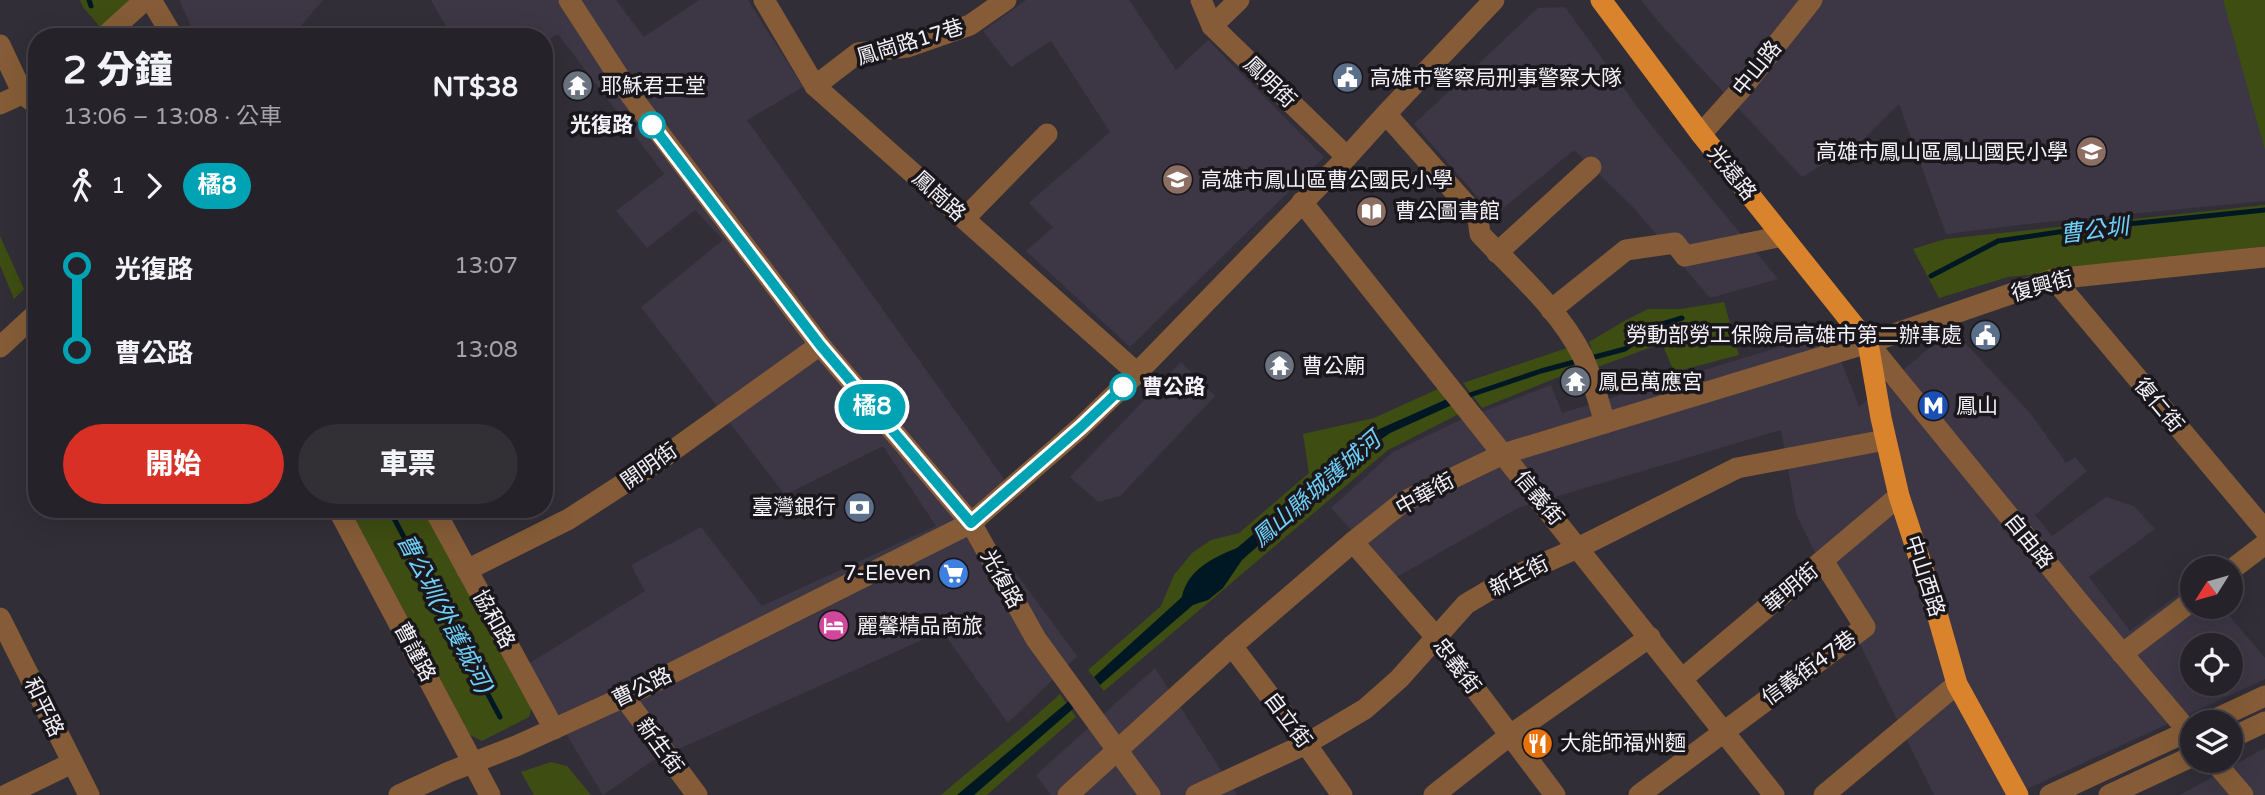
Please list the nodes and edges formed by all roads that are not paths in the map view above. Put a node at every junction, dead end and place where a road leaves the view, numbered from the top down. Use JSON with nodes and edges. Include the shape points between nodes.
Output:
{"nodes":[{"id":1,"x":145,"y":0,"type":"edge"},
{"id":2,"x":151,"y":0,"type":"edge"},
{"id":3,"x":569,"y":0,"type":"edge"},
{"id":4,"x":764,"y":0,"type":"edge"},
{"id":5,"x":1006,"y":0,"type":"edge"},
{"id":6,"x":1201,"y":0,"type":"edge"},
{"id":7,"x":1239,"y":0,"type":"edge"},
{"id":8,"x":1494,"y":0,"type":"edge"},
{"id":9,"x":1601,"y":0,"type":"edge"},
{"id":10,"x":1812,"y":0,"type":"edge"},
{"id":11,"x":1212,"y":26,"type":"junction"},
{"id":12,"x":114,"y":28,"type":"edge"},
{"id":13,"x":168,"y":28,"type":"edge"},
{"id":14,"x":0,"y":45,"type":"edge"},
{"id":15,"x":815,"y":86,"type":"junction"},
{"id":16,"x":28,"y":90,"type":"edge"},
{"id":17,"x":28,"y":97,"type":"edge"},
{"id":18,"x":0,"y":104,"type":"edge"},
{"id":19,"x":1386,"y":114,"type":"junction"},
{"id":20,"x":1047,"y":134,"type":"dead end"},
{"id":21,"x":1701,"y":134,"type":"junction"},
{"id":22,"x":1347,"y":158,"type":"junction"},
{"id":23,"x":1591,"y":167,"type":"dead end"},
{"id":24,"x":1302,"y":202,"type":"junction"},
{"id":25,"x":965,"y":218,"type":"junction"},
{"id":26,"x":1783,"y":236,"type":"junction"},
{"id":27,"x":1497,"y":253,"type":"junction"},
{"id":28,"x":2265,"y":257,"type":"edge"},
{"id":29,"x":2054,"y":279,"type":"junction"},
{"id":30,"x":1551,"y":310,"type":"junction"},
{"id":31,"x":28,"y":321,"type":"edge"},
{"id":32,"x":1868,"y":343,"type":"junction"},
{"id":33,"x":820,"y":345,"type":"junction"},
{"id":34,"x":0,"y":347,"type":"edge"},
{"id":35,"x":1137,"y":373,"type":"junction"},
{"id":36,"x":1605,"y":423,"type":"junction"},
{"id":37,"x":1885,"y":440,"type":"junction"},
{"id":38,"x":1503,"y":454,"type":"junction"},
{"id":39,"x":1899,"y":496,"type":"junction"},
{"id":40,"x":343,"y":518,"type":"edge"},
{"id":41,"x":439,"y":518,"type":"edge"},
{"id":42,"x":971,"y":523,"type":"junction"},
{"id":43,"x":2265,"y":530,"type":"edge"},
{"id":44,"x":1353,"y":542,"type":"junction"},
{"id":45,"x":2265,"y":544,"type":"edge"},
{"id":46,"x":1580,"y":547,"type":"junction"},
{"id":47,"x":2244,"y":560,"type":"edge"},
{"id":48,"x":1823,"y":561,"type":"junction"},
{"id":49,"x":467,"y":570,"type":"junction"},
{"id":50,"x":2180,"y":610,"type":"edge"},
{"id":51,"x":0,"y":618,"type":"edge"},
{"id":52,"x":1436,"y":637,"type":"junction"},
{"id":53,"x":1650,"y":638,"type":"junction"},
{"id":54,"x":1232,"y":646,"type":"junction"},
{"id":55,"x":2122,"y":654,"type":"junction"},
{"id":56,"x":1682,"y":679,"type":"junction"},
{"id":57,"x":1957,"y":684,"type":"junction"},
{"id":58,"x":2265,"y":696,"type":"edge"},
{"id":59,"x":624,"y":697,"type":"junction"},
{"id":60,"x":2236,"y":710,"type":"edge"},
{"id":61,"x":2180,"y":714,"type":"edge"},
{"id":62,"x":2265,"y":722,"type":"edge"},
{"id":63,"x":554,"y":729,"type":"junction"},
{"id":64,"x":1724,"y":731,"type":"junction"},
{"id":65,"x":2243,"y":732,"type":"edge"},
{"id":66,"x":1509,"y":736,"type":"junction"},
{"id":67,"x":2180,"y":737,"type":"edge"},
{"id":68,"x":1306,"y":744,"type":"junction"},
{"id":69,"x":1117,"y":752,"type":"junction"},
{"id":70,"x":2180,"y":762,"type":"edge"},
{"id":71,"x":72,"y":763,"type":"junction"},
{"id":72,"x":474,"y":763,"type":"junction"},
{"id":73,"x":2224,"y":773,"type":"edge"},
{"id":74,"x":6,"y":795,"type":"edge"},
{"id":75,"x":89,"y":795,"type":"edge"},
{"id":76,"x":400,"y":795,"type":"edge"},
{"id":77,"x":490,"y":795,"type":"edge"},
{"id":78,"x":697,"y":795,"type":"edge"},
{"id":79,"x":1068,"y":795,"type":"edge"},
{"id":80,"x":1150,"y":795,"type":"edge"},
{"id":81,"x":1196,"y":795,"type":"edge"},
{"id":82,"x":1342,"y":795,"type":"edge"},
{"id":83,"x":1434,"y":795,"type":"edge"},
{"id":84,"x":1555,"y":795,"type":"edge"},
{"id":85,"x":1639,"y":795,"type":"edge"},
{"id":86,"x":1774,"y":795,"type":"edge"},
{"id":87,"x":1824,"y":795,"type":"edge"},
{"id":88,"x":2018,"y":795,"type":"edge"},
{"id":89,"x":2050,"y":795,"type":"edge"},
{"id":90,"x":2109,"y":795,"type":"edge"},
{"id":91,"x":2243,"y":795,"type":"edge"}],
"edges":[{"from":1,"to":12,"type":"street"},
{"from":2,"to":13,"type":"street"},
{"from":3,"to":33,"type":"street","name":"光復路","via":[[637,104]]},
{"from":4,"to":15,"type":"street","name":"鳳崗路"},
{"from":5,"to":15,"type":"street","name":"鳳崗路17巷","via":[[970,25],[907,47],[859,53]]},
{"from":6,"to":11,"type":"street","name":"鳳明街"},
{"from":7,"to":11,"type":"street"},
{"from":8,"to":19,"type":"street","name":"曹公路"},
{"from":9,"to":21,"type":"main road","name":"光遠路"},
{"from":10,"to":21,"type":"street","name":"中山路"},
{"from":11,"to":22,"type":"street","name":"鳳明街"},
{"from":14,"to":16,"type":"street"},
{"from":15,"to":25,"type":"street","name":"鳳崗路"},
{"from":17,"to":18,"type":"street"},
{"from":19,"to":22,"type":"street","name":"曹公路"},
{"from":19,"to":27,"type":"street","via":[[1478,218],[1480,234]]},
{"from":20,"to":25,"type":"street"},
{"from":21,"to":26,"type":"main road","name":"光遠路"},
{"from":22,"to":24,"type":"street","name":"曹公路"},
{"from":23,"to":27,"type":"street"},
{"from":24,"to":35,"type":"street","name":"曹公路"},
{"from":24,"to":38,"type":"street","name":"信義街"},
{"from":25,"to":35,"type":"street","name":"鳳崗路"},
{"from":26,"to":30,"type":"street","via":[[1685,256],[1675,243],[1626,250]]},
{"from":26,"to":32,"type":"main road","name":"光遠路"},
{"from":27,"to":30,"type":"street"},
{"from":28,"to":29,"type":"street","name":"復興街"},
{"from":29,"to":32,"type":"street","name":"復興街"},
{"from":29,"to":43,"type":"street","name":"復仁街"},
{"from":30,"to":36,"type":"street","via":[[1584,359]]},
{"from":31,"to":34,"type":"street"},
{"from":32,"to":36,"type":"street","name":"中華街"},
{"from":32,"to":37,"type":"main road","name":"中山西路"},
{"from":32,"to":55,"type":"street","name":"自由路"},
{"from":33,"to":42,"type":"street","name":"光復路"},
{"from":33,"to":49,"type":"street","name":"開明街","via":[[579,513]]},
{"from":35,"to":42,"type":"street","name":"曹公路"},
{"from":36,"to":38,"type":"street","name":"中華街"},
{"from":37,"to":39,"type":"main road","name":"中山西路"},
{"from":37,"to":46,"type":"street","name":"新生街","via":[[1737,468]]},
{"from":38,"to":44,"type":"street","name":"中華街","via":[[1403,502]]},
{"from":38,"to":46,"type":"street","name":"信義街"},
{"from":39,"to":48,"type":"street","name":"華明街"},
{"from":39,"to":57,"type":"main road","name":"中山西路"},
{"from":40,"to":72,"type":"street","name":"曹謹路"},
{"from":41,"to":49,"type":"street","name":"協和路"},
{"from":42,"to":59,"type":"street","name":"曹公路"},
{"from":42,"to":69,"type":"street","name":"光復路","via":[[1036,639]]},
{"from":44,"to":52,"type":"street","name":"忠義街"},
{"from":44,"to":54,"type":"street","name":"中華街"},
{"from":45,"to":47,"type":"street"},
{"from":46,"to":52,"type":"street","name":"新生街","via":[[1510,578],[1466,604]]},
{"from":46,"to":53,"type":"street","name":"信義街"},
{"from":48,"to":56,"type":"street","name":"華明街"},
{"from":48,"to":64,"type":"street","name":"信義街47巷","via":[[1865,627]]},
{"from":49,"to":63,"type":"street","name":"協和路"},
{"from":50,"to":55,"type":"street"},
{"from":51,"to":71,"type":"street","name":"和平路"},
{"from":52,"to":66,"type":"street","name":"忠義街"},
{"from":52,"to":68,"type":"street","name":"新生街","via":[[1365,709]]},
{"from":53,"to":56,"type":"street","name":"信義街"},
{"from":53,"to":66,"type":"street"},
{"from":54,"to":68,"type":"street","name":"自立街"},
{"from":54,"to":69,"type":"street","name":"中華街"},
{"from":55,"to":61,"type":"street","name":"自由路"},
{"from":56,"to":64,"type":"street","name":"信義街"},
{"from":57,"to":87,"type":"street"},
{"from":57,"to":88,"type":"main road","name":"中山西路"},
{"from":58,"to":60,"type":"street"},
{"from":59,"to":63,"type":"street","name":"曹公路"},
{"from":59,"to":78,"type":"street","name":"新生街"},
{"from":62,"to":65,"type":"street"},
{"from":63,"to":72,"type":"street","name":"曹公路"},
{"from":64,"to":85,"type":"street"},
{"from":64,"to":86,"type":"street","name":"信義街"},
{"from":66,"to":83,"type":"street"},
{"from":66,"to":84,"type":"street","name":"忠義街"},
{"from":67,"to":89,"type":"street"},
{"from":68,"to":81,"type":"street","name":"新生街"},
{"from":68,"to":82,"type":"street","name":"自立街"},
{"from":69,"to":79,"type":"street","name":"中華街"},
{"from":69,"to":80,"type":"street","name":"光復路"},
{"from":70,"to":90,"type":"street"},
{"from":71,"to":74,"type":"street"},
{"from":71,"to":75,"type":"street","name":"和平路"},
{"from":72,"to":76,"type":"street","name":"曹公路"},
{"from":72,"to":77,"type":"street","name":"曹謹路"},
{"from":73,"to":91,"type":"street"}]}
